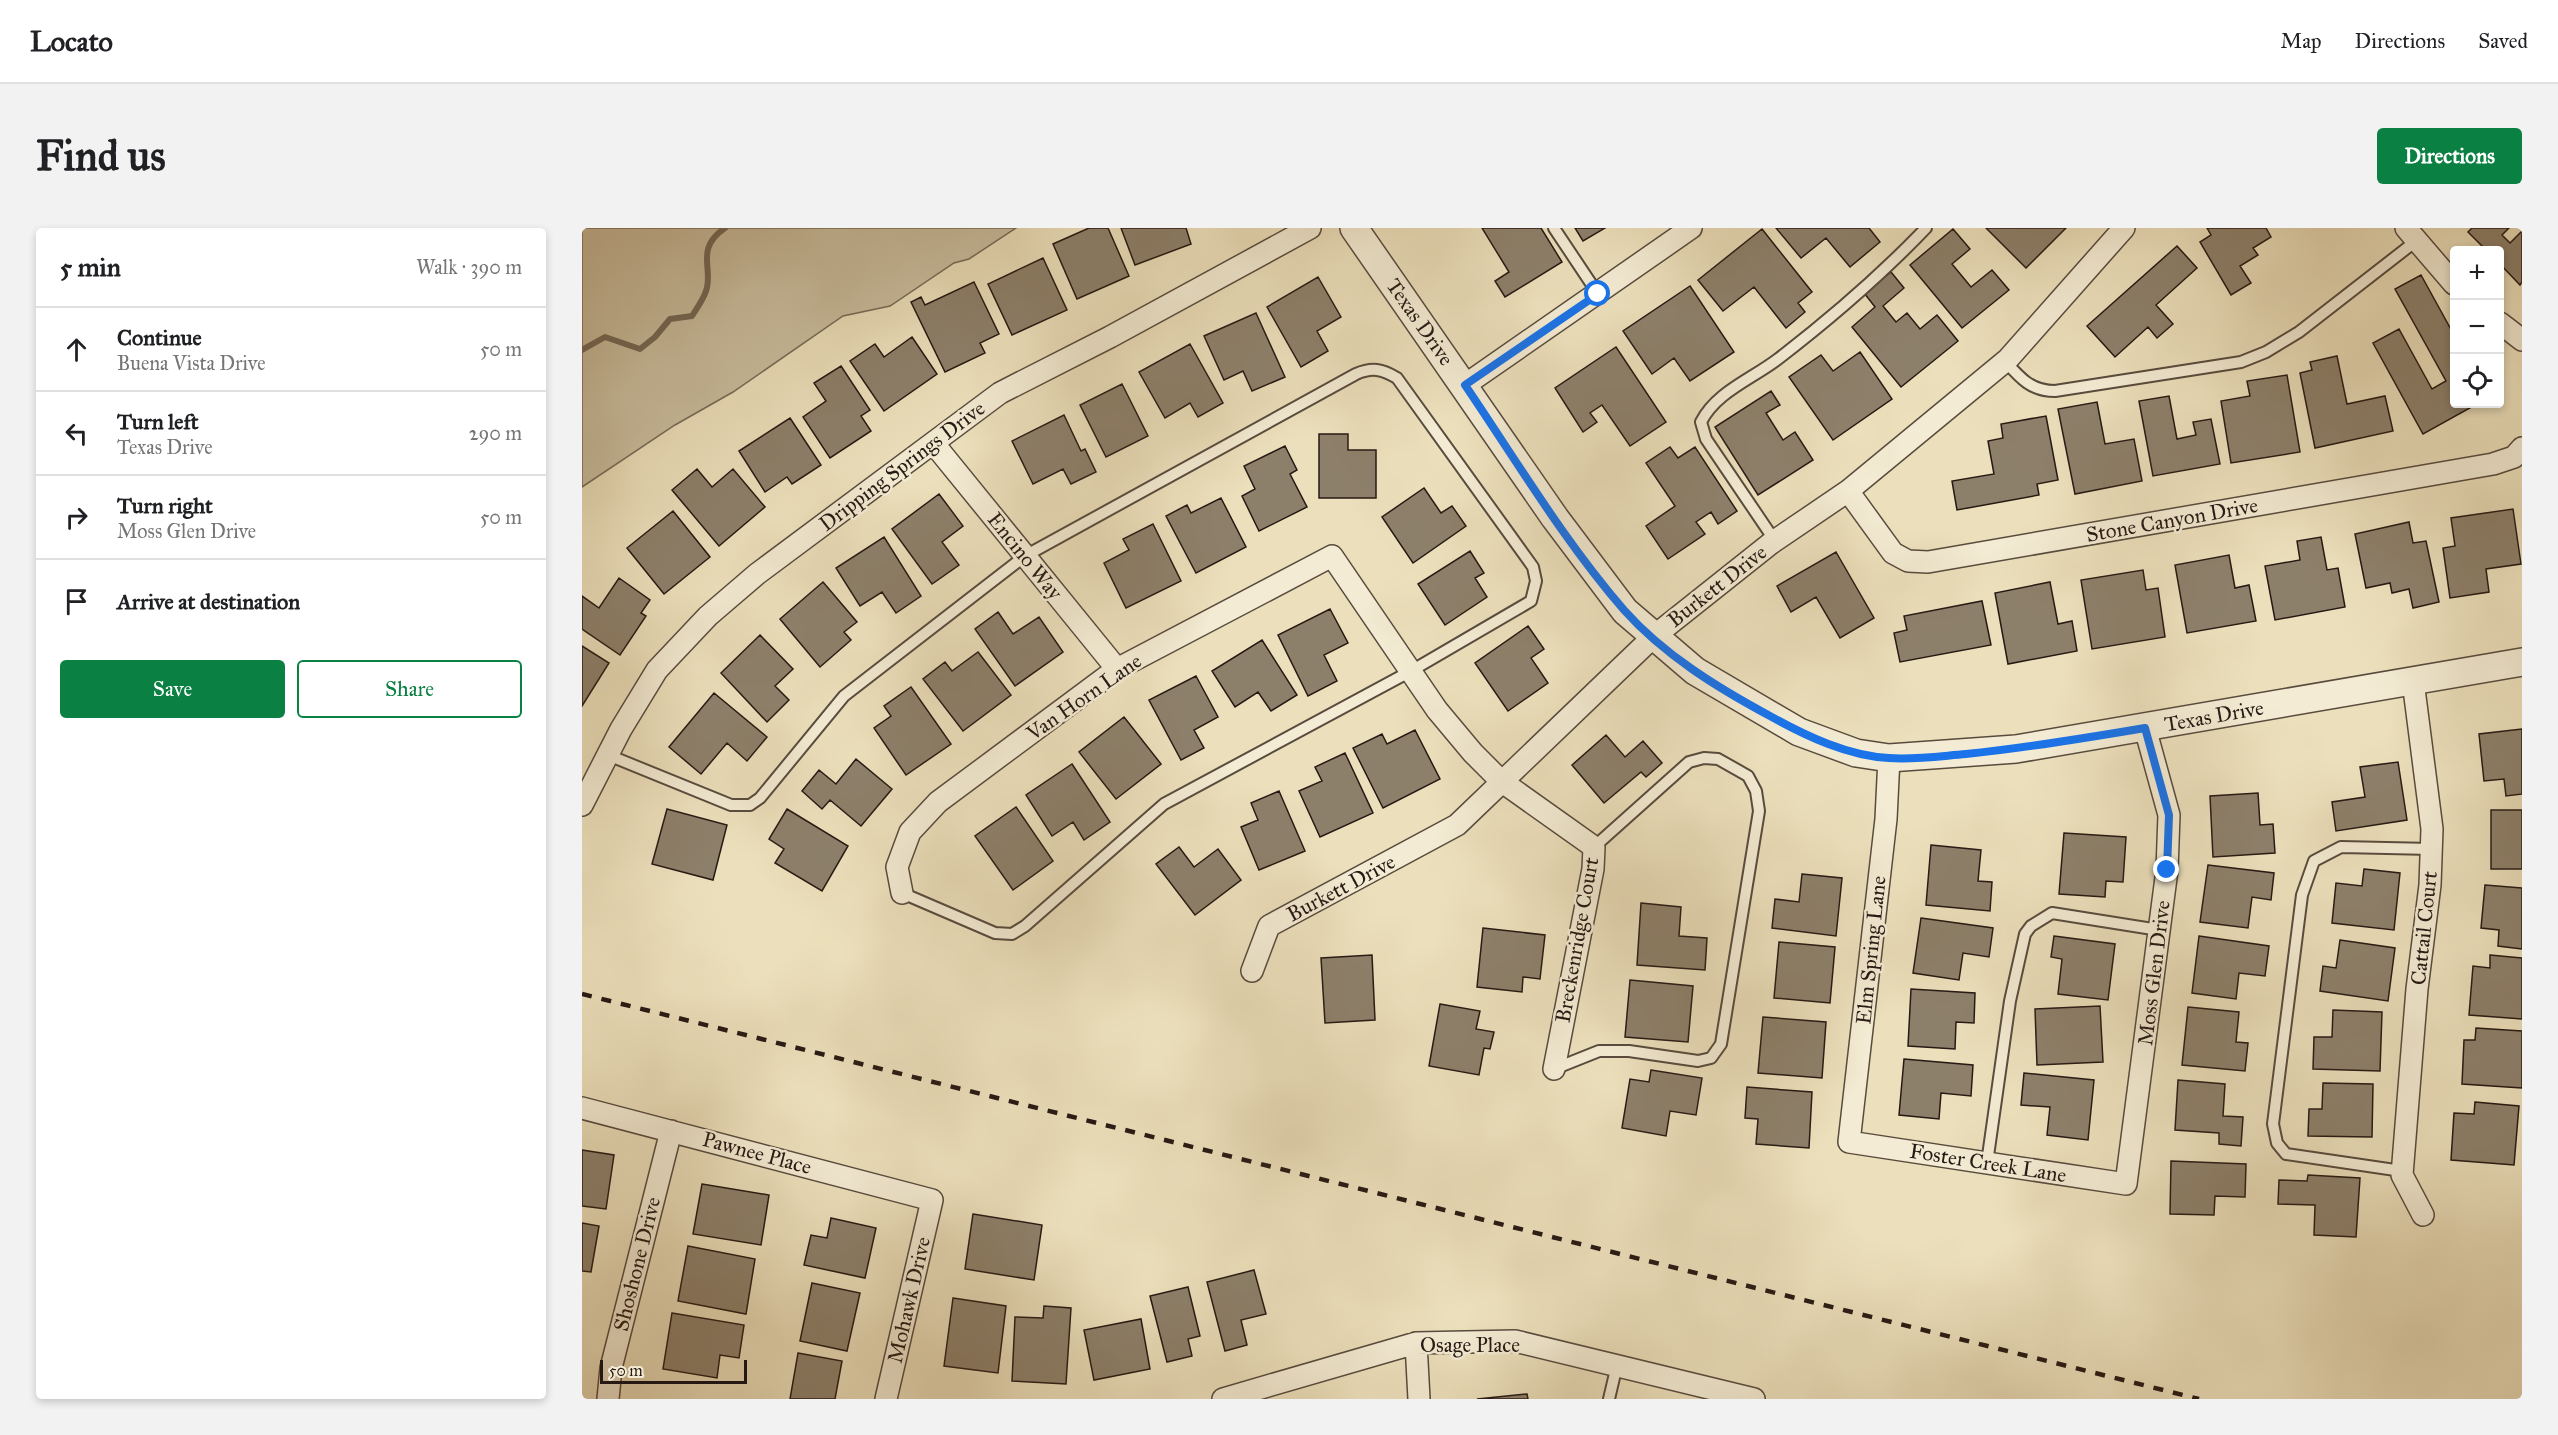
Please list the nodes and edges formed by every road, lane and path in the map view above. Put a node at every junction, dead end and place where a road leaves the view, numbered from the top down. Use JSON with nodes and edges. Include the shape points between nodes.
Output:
{"nodes":[{"id":1,"x":1310,"y":228,"type":"edge"},
{"id":2,"x":1354,"y":228,"type":"edge"},
{"id":3,"x":1554,"y":228,"type":"edge"},
{"id":4,"x":1691,"y":228,"type":"edge"},
{"id":5,"x":1926,"y":228,"type":"edge"},
{"id":6,"x":2124,"y":228,"type":"edge"},
{"id":7,"x":2411,"y":234,"type":"edge"},
{"id":8,"x":2450,"y":279,"type":"edge"},
{"id":9,"x":1598,"y":294,"type":"junction"},
{"id":10,"x":2504,"y":327,"type":"edge"},
{"id":11,"x":2522,"y":340,"type":"edge"},
{"id":12,"x":2006,"y":361,"type":"junction"},
{"id":13,"x":1465,"y":385,"type":"junction"},
{"id":14,"x":934,"y":444,"type":"junction"},
{"id":15,"x":2522,"y":448,"type":"edge"},
{"id":16,"x":1848,"y":491,"type":"junction"},
{"id":17,"x":1774,"y":541,"type":"junction"},
{"id":18,"x":1025,"y":555,"type":"junction"},
{"id":19,"x":1332,"y":556,"type":"joint"},
{"id":20,"x":1653,"y":637,"type":"junction"},
{"id":21,"x":2522,"y":662,"type":"edge"},
{"id":22,"x":1117,"y":669,"type":"junction"},
{"id":23,"x":1411,"y":671,"type":"junction"},
{"id":24,"x":2413,"y":681,"type":"junction"},
{"id":25,"x":2145,"y":728,"type":"junction"},
{"id":26,"x":608,"y":754,"type":"junction"},
{"id":27,"x":1889,"y":758,"type":"junction"},
{"id":28,"x":1501,"y":781,"type":"junction"},
{"id":29,"x":582,"y":805,"type":"edge"},
{"id":30,"x":1594,"y":847,"type":"junction"},
{"id":31,"x":2432,"y":849,"type":"junction"},
{"id":32,"x":902,"y":893,"type":"joint"},
{"id":33,"x":2159,"y":930,"type":"junction"},
{"id":34,"x":1252,"y":971,"type":"dead end"},
{"id":35,"x":1554,"y":1070,"type":"joint"},
{"id":36,"x":582,"y":1108,"type":"edge"},
{"id":37,"x":671,"y":1131,"type":"junction"},
{"id":38,"x":1849,"y":1142,"type":"joint"},
{"id":39,"x":1987,"y":1163,"type":"junction"},
{"id":40,"x":2402,"y":1173,"type":"junction"},
{"id":41,"x":2126,"y":1184,"type":"joint"},
{"id":42,"x":932,"y":1200,"type":"joint"},
{"id":43,"x":2423,"y":1215,"type":"dead end"},
{"id":44,"x":1416,"y":1343,"type":"junction"},
{"id":45,"x":1617,"y":1365,"type":"junction"},
{"id":46,"x":1277,"y":1391,"type":"edge"},
{"id":47,"x":1740,"y":1397,"type":"edge"},
{"id":48,"x":608,"y":1399,"type":"edge"},
{"id":49,"x":885,"y":1399,"type":"edge"},
{"id":50,"x":1222,"y":1399,"type":"edge"},
{"id":51,"x":1419,"y":1399,"type":"edge"},
{"id":52,"x":1609,"y":1399,"type":"edge"}],
"edges":[{"from":1,"to":14,"type":"street","name":"Dripping Springs Drive","via":[[1000,393]]},
{"from":2,"to":13,"type":"street","name":"Texas Drive"},
{"from":3,"to":9,"type":"lane"},
{"from":4,"to":9,"type":"street"},
{"from":5,"to":17,"type":"lane","via":[[1856,294],[1778,359],[1709,406],[1701,422],[1706,439]]},
{"from":6,"to":12,"type":"street","name":"Burkett Drive"},
{"from":7,"to":8,"type":"street"},
{"from":7,"to":12,"type":"lane","via":[[2292,338],[2241,362],[2055,392],[2033,388]]},
{"from":9,"to":13,"type":"street"},
{"from":10,"to":11,"type":"street"},
{"from":12,"to":16,"type":"street","name":"Burkett Drive"},
{"from":13,"to":20,"type":"street","name":"Texas Drive","via":[[1589,565],[1625,611]]},
{"from":14,"to":18,"type":"street","name":"Encino Way"},
{"from":14,"to":26,"type":"street","name":"Dripping Springs Drive","via":[[757,574],[708,616],[657,670]]},
{"from":15,"to":16,"type":"street","name":"Stone Canyon Drive","via":[[2502,462],[1928,561],[1908,561],[1893,552]]},
{"from":16,"to":17,"type":"street","name":"Burkett Drive"},
{"from":17,"to":20,"type":"street","name":"Burkett Drive"},
{"from":18,"to":22,"type":"street","name":"Encino Way"},
{"from":18,"to":23,"type":"lane","via":[[1356,374],[1367,369],[1384,370],[1397,378],[1533,567],[1536,581],[1531,601]]},
{"from":18,"to":26,"type":"lane","via":[[844,696],[760,798],[750,805],[731,805]]},
{"from":19,"to":22,"type":"street","name":"Van Horn Lane"},
{"from":19,"to":23,"type":"street","name":"Breckenridge Court"},
{"from":20,"to":27,"type":"street","name":"Texas Drive","via":[[1695,671],[1798,732],[1856,753]]},
{"from":20,"to":28,"type":"street","name":"Burkett Drive"},
{"from":21,"to":24,"type":"street","name":"Texas Drive"},
{"from":22,"to":32,"type":"street","name":"Van Horn Lane","via":[[938,802],[910,832],[897,867]]},
{"from":23,"to":28,"type":"street","name":"Breckenridge Court","via":[[1437,710]]},
{"from":23,"to":32,"type":"lane","via":[[1164,804],[1012,934],[995,933]]},
{"from":24,"to":25,"type":"street","name":"Texas Drive"},
{"from":24,"to":31,"type":"street","name":"Cattail Court"},
{"from":25,"to":27,"type":"street","name":"Texas Drive","via":[[2016,749]]},
{"from":25,"to":33,"type":"street","name":"Moss Glen Drive","via":[[2169,815]]},
{"from":26,"to":29,"type":"street","name":"Dripping Springs Drive"},
{"from":27,"to":38,"type":"street","name":"Elm Spring Lane"},
{"from":28,"to":30,"type":"street","name":"Breckenridge Court"},
{"from":28,"to":34,"type":"street","name":"Burkett Drive","via":[[1457,825],[1269,926]]},
{"from":30,"to":35,"type":"street","name":"Breckenridge Court"},
{"from":30,"to":35,"type":"lane","via":[[1689,762],[1718,759],[1748,776],[1756,791],[1759,811],[1721,1044],[1711,1058],[1698,1061],[1629,1051],[1599,1051]]},
{"from":31,"to":40,"type":"street","name":"Cattail Court"},
{"from":31,"to":40,"type":"lane","via":[[2342,847],[2314,861],[2302,895],[2273,1124],[2277,1143],[2286,1154]]},
{"from":33,"to":39,"type":"lane","via":[[2052,913],[2025,934],[2010,1001]]},
{"from":33,"to":41,"type":"street","name":"Moss Glen Drive"},
{"from":36,"to":37,"type":"street","name":"Pawnee Place"},
{"from":37,"to":42,"type":"street","name":"Pawnee Place"},
{"from":37,"to":48,"type":"street","name":"Shoshone Drive","via":[[611,1368]]},
{"from":38,"to":39,"type":"street","name":"Foster Creek Lane"},
{"from":39,"to":41,"type":"street","name":"Foster Creek Lane"},
{"from":40,"to":43,"type":"street"},
{"from":42,"to":49,"type":"street","name":"Mohawk Drive"},
{"from":44,"to":45,"type":"street","name":"Osage Place","via":[[1515,1341]]},
{"from":44,"to":46,"type":"street","name":"Osage Place"},
{"from":44,"to":51,"type":"street"},
{"from":45,"to":47,"type":"street","name":"Osage Place"},
{"from":45,"to":52,"type":"lane"},
{"from":46,"to":50,"type":"street","name":"Osage Place"}]}
